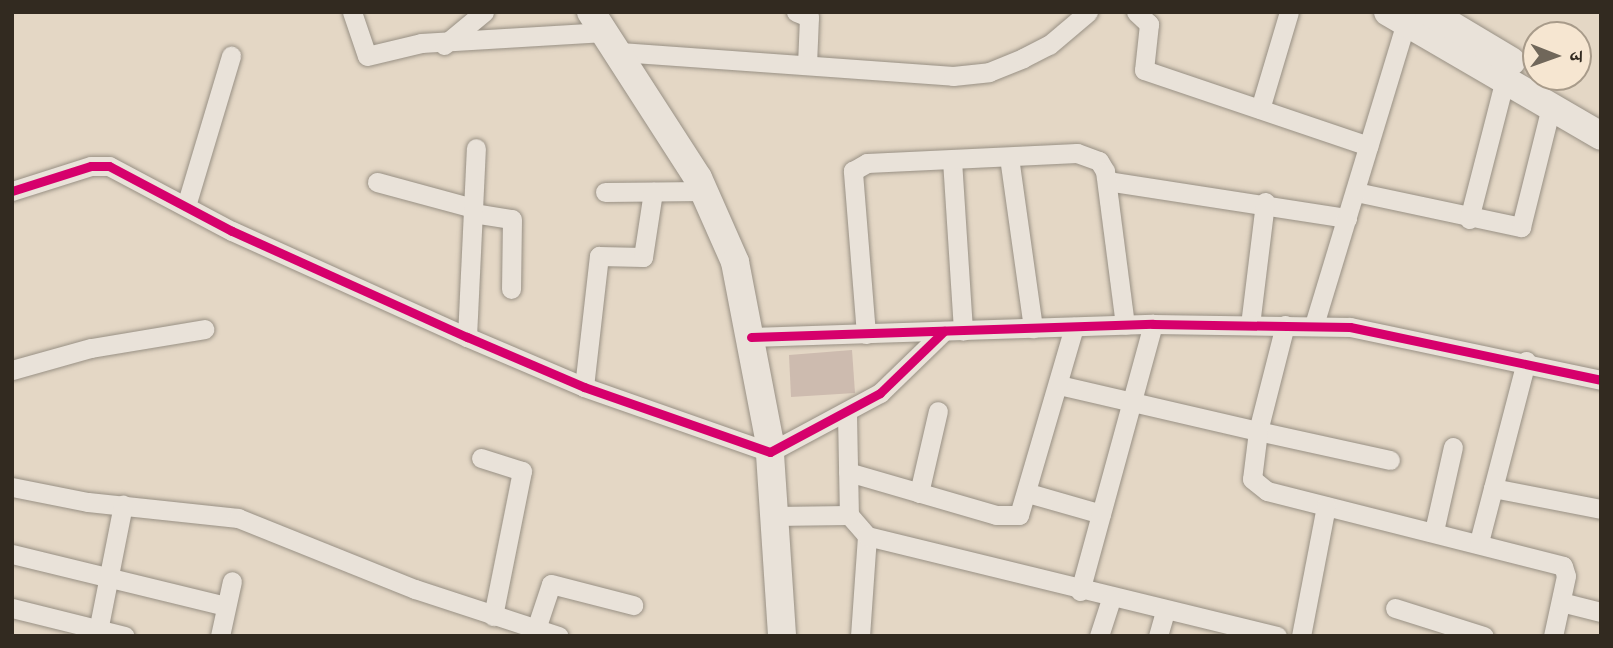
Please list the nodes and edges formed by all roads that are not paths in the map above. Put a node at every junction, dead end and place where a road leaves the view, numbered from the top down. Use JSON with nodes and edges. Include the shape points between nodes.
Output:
{"nodes":[{"id":1,"x":352,"y":12,"type":"edge"},
{"id":2,"x":484,"y":12,"type":"edge"},
{"id":3,"x":796,"y":12,"type":"edge"},
{"id":4,"x":1088,"y":12,"type":"edge"},
{"id":5,"x":1136,"y":12,"type":"edge"},
{"id":6,"x":1289,"y":12,"type":"edge"},
{"id":7,"x":1408,"y":15,"type":"edge"},
{"id":8,"x":605,"y":32,"type":"edge"},
{"id":9,"x":443,"y":45,"type":"junction"},
{"id":10,"x":231,"y":56,"type":"dead end"},
{"id":11,"x":807,"y":64,"type":"junction"},
{"id":12,"x":1522,"y":69,"type":"edge"},
{"id":13,"x":1505,"y":79,"type":"junction"},
{"id":14,"x":1562,"y":91,"type":"edge"},
{"id":15,"x":1551,"y":107,"type":"junction"},
{"id":16,"x":1260,"y":109,"type":"junction"},
{"id":17,"x":1601,"y":115,"type":"edge"},
{"id":18,"x":1601,"y":136,"type":"edge"},
{"id":19,"x":1368,"y":146,"type":"junction"},
{"id":20,"x":476,"y":148,"type":"dead end"},
{"id":21,"x":1010,"y":157,"type":"junction"},
{"id":22,"x":952,"y":160,"type":"junction"},
{"id":23,"x":1107,"y":181,"type":"junction"},
{"id":24,"x":377,"y":182,"type":"dead end"},
{"id":25,"x":12,"y":191,"type":"edge"},
{"id":26,"x":704,"y":191,"type":"junction"},
{"id":27,"x":605,"y":192,"type":"dead end"},
{"id":28,"x":653,"y":192,"type":"junction"},
{"id":29,"x":1356,"y":192,"type":"junction"},
{"id":30,"x":1265,"y":202,"type":"junction"},
{"id":31,"x":186,"y":206,"type":"junction"},
{"id":32,"x":473,"y":210,"type":"junction"},
{"id":33,"x":1347,"y":218,"type":"junction"},
{"id":34,"x":1469,"y":219,"type":"junction"},
{"id":35,"x":510,"y":289,"type":"dead end"},
{"id":36,"x":1153,"y":324,"type":"junction"},
{"id":37,"x":1125,"y":325,"type":"junction"},
{"id":38,"x":1250,"y":325,"type":"junction"},
{"id":39,"x":1285,"y":325,"type":"junction"},
{"id":40,"x":1314,"y":325,"type":"junction"},
{"id":41,"x":1074,"y":327,"type":"junction"},
{"id":42,"x":1033,"y":328,"type":"junction"},
{"id":43,"x":204,"y":329,"type":"dead end"},
{"id":44,"x":954,"y":331,"type":"junction"},
{"id":45,"x":866,"y":334,"type":"junction"},
{"id":46,"x":467,"y":337,"type":"junction"},
{"id":47,"x":751,"y":337,"type":"junction"},
{"id":48,"x":1526,"y":361,"type":"junction"},
{"id":49,"x":12,"y":370,"type":"edge"},
{"id":50,"x":1601,"y":380,"type":"edge"},
{"id":51,"x":1059,"y":385,"type":"junction"},
{"id":52,"x":584,"y":387,"type":"junction"},
{"id":53,"x":1131,"y":401,"type":"junction"},
{"id":54,"x":938,"y":411,"type":"dead end"},
{"id":55,"x":847,"y":414,"type":"junction"},
{"id":56,"x":1258,"y":431,"type":"junction"},
{"id":57,"x":1453,"y":447,"type":"dead end"},
{"id":58,"x":770,"y":452,"type":"junction"},
{"id":59,"x":481,"y":458,"type":"dead end"},
{"id":60,"x":1390,"y":460,"type":"dead end"},
{"id":61,"x":848,"y":472,"type":"junction"},
{"id":62,"x":12,"y":487,"type":"edge"},
{"id":63,"x":1493,"y":488,"type":"junction"},
{"id":64,"x":919,"y":493,"type":"junction"},
{"id":65,"x":1028,"y":493,"type":"junction"},
{"id":66,"x":123,"y":505,"type":"junction"},
{"id":67,"x":1326,"y":506,"type":"junction"},
{"id":68,"x":1601,"y":509,"type":"edge"},
{"id":69,"x":1101,"y":514,"type":"junction"},
{"id":70,"x":849,"y":515,"type":"junction"},
{"id":71,"x":774,"y":516,"type":"junction"},
{"id":72,"x":1434,"y":531,"type":"junction"},
{"id":73,"x":867,"y":536,"type":"junction"},
{"id":74,"x":1479,"y":542,"type":"junction"},
{"id":75,"x":12,"y":554,"type":"edge"},
{"id":76,"x":111,"y":579,"type":"junction"},
{"id":77,"x":232,"y":581,"type":"dead end"},
{"id":78,"x":1080,"y":591,"type":"junction"},
{"id":79,"x":1111,"y":599,"type":"junction"},
{"id":80,"x":1560,"y":602,"type":"junction"},
{"id":81,"x":633,"y":605,"type":"dead end"},
{"id":82,"x":226,"y":607,"type":"junction"},
{"id":83,"x":12,"y":608,"type":"edge"},
{"id":84,"x":1395,"y":608,"type":"dead end"},
{"id":85,"x":1165,"y":612,"type":"junction"},
{"id":86,"x":1601,"y":612,"type":"edge"},
{"id":87,"x":493,"y":616,"type":"junction"},
{"id":88,"x":536,"y":629,"type":"junction"},
{"id":89,"x":1220,"y":630,"type":"edge"},
{"id":90,"x":98,"y":632,"type":"edge"},
{"id":91,"x":125,"y":636,"type":"edge"},
{"id":92,"x":220,"y":636,"type":"edge"},
{"id":93,"x":559,"y":636,"type":"edge"},
{"id":94,"x":782,"y":636,"type":"edge"},
{"id":95,"x":860,"y":636,"type":"edge"},
{"id":96,"x":1099,"y":636,"type":"edge"},
{"id":97,"x":1158,"y":636,"type":"edge"},
{"id":98,"x":1276,"y":636,"type":"edge"},
{"id":99,"x":1301,"y":636,"type":"edge"},
{"id":100,"x":1485,"y":636,"type":"edge"},
{"id":101,"x":1553,"y":636,"type":"edge"}],
"edges":[{"from":1,"to":9,"type":"street","via":[[367,56],[421,43]]},
{"from":2,"to":9,"type":"street"},
{"from":3,"to":11,"type":"street","via":[[810,22]]},
{"from":4,"to":11,"type":"street","via":[[1049,46],[989,72],[953,76]]},
{"from":5,"to":16,"type":"street","via":[[1149,24],[1144,70]]},
{"from":6,"to":16,"type":"street"},
{"from":7,"to":12,"type":"main road"},
{"from":7,"to":13,"type":"main road"},
{"from":7,"to":19,"type":"street"},
{"from":8,"to":9,"type":"street"},
{"from":8,"to":11,"type":"street"},
{"from":8,"to":26,"type":"main road"},
{"from":10,"to":31,"type":"street"},
{"from":13,"to":15,"type":"main road"},
{"from":13,"to":34,"type":"street"},
{"from":14,"to":17,"type":"main road"},
{"from":15,"to":18,"type":"main road"},
{"from":15,"to":34,"type":"street","via":[[1521,227]]},
{"from":16,"to":19,"type":"street"},
{"from":19,"to":29,"type":"street"},
{"from":20,"to":32,"type":"street"},
{"from":21,"to":22,"type":"street"},
{"from":21,"to":23,"type":"street","via":[[1089,154],[1099,161]]},
{"from":21,"to":42,"type":"street"},
{"from":22,"to":44,"type":"street"},
{"from":22,"to":45,"type":"street","via":[[867,163],[853,171]]},
{"from":23,"to":30,"type":"street"},
{"from":23,"to":37,"type":"street"},
{"from":24,"to":32,"type":"street"},
{"from":25,"to":31,"type":"street","via":[[91,166],[109,166]]},
{"from":26,"to":28,"type":"street"},
{"from":26,"to":47,"type":"main road","via":[[735,262]]},
{"from":27,"to":28,"type":"street"},
{"from":28,"to":52,"type":"street","via":[[643,257],[599,256]]},
{"from":29,"to":33,"type":"street"},
{"from":29,"to":34,"type":"street"},
{"from":30,"to":33,"type":"street"},
{"from":30,"to":38,"type":"street"},
{"from":31,"to":46,"type":"street"},
{"from":32,"to":35,"type":"street","via":[[512,219]]},
{"from":32,"to":46,"type":"street"},
{"from":33,"to":40,"type":"street"},
{"from":36,"to":37,"type":"street"},
{"from":36,"to":38,"type":"street"},
{"from":36,"to":53,"type":"street"},
{"from":37,"to":41,"type":"street"},
{"from":38,"to":39,"type":"street"},
{"from":39,"to":40,"type":"street"},
{"from":39,"to":56,"type":"street"},
{"from":40,"to":48,"type":"street","via":[[1390,332]]},
{"from":41,"to":42,"type":"street"},
{"from":41,"to":51,"type":"street"},
{"from":42,"to":44,"type":"street"},
{"from":43,"to":49,"type":"street","via":[[91,348]]},
{"from":44,"to":45,"type":"street"},
{"from":44,"to":55,"type":"street"},
{"from":45,"to":47,"type":"street"},
{"from":46,"to":52,"type":"street"},
{"from":47,"to":58,"type":"main road"},
{"from":48,"to":50,"type":"street"},
{"from":48,"to":63,"type":"street"},
{"from":51,"to":53,"type":"street"},
{"from":51,"to":65,"type":"street"},
{"from":52,"to":58,"type":"street"},
{"from":53,"to":56,"type":"street"},
{"from":53,"to":69,"type":"street"},
{"from":54,"to":64,"type":"street"},
{"from":55,"to":58,"type":"street"},
{"from":55,"to":61,"type":"street"},
{"from":56,"to":60,"type":"street"},
{"from":56,"to":67,"type":"street","via":[[1252,479],[1267,491]]},
{"from":57,"to":72,"type":"street"},
{"from":58,"to":71,"type":"main road"},
{"from":59,"to":87,"type":"street","via":[[522,471]]},
{"from":61,"to":64,"type":"street"},
{"from":61,"to":70,"type":"street"},
{"from":62,"to":66,"type":"street"},
{"from":63,"to":68,"type":"street"},
{"from":63,"to":74,"type":"street"},
{"from":64,"to":65,"type":"street","via":[[1010,518],[1019,514]]},
{"from":65,"to":69,"type":"street"},
{"from":66,"to":76,"type":"street"},
{"from":66,"to":87,"type":"street","via":[[238,518]]},
{"from":67,"to":72,"type":"street"},
{"from":67,"to":99,"type":"street"},
{"from":69,"to":78,"type":"street"},
{"from":70,"to":71,"type":"street"},
{"from":70,"to":73,"type":"street"},
{"from":71,"to":94,"type":"main road"},
{"from":72,"to":74,"type":"street"},
{"from":73,"to":78,"type":"street"},
{"from":73,"to":95,"type":"street"},
{"from":74,"to":80,"type":"street","via":[[1563,566]]},
{"from":75,"to":76,"type":"street"},
{"from":76,"to":82,"type":"street"},
{"from":76,"to":90,"type":"street"},
{"from":77,"to":82,"type":"street"},
{"from":78,"to":79,"type":"street"},
{"from":79,"to":85,"type":"street"},
{"from":79,"to":96,"type":"street"},
{"from":80,"to":86,"type":"street"},
{"from":80,"to":101,"type":"street"},
{"from":81,"to":88,"type":"street","via":[[551,584]]},
{"from":82,"to":92,"type":"street"},
{"from":83,"to":90,"type":"street"},
{"from":84,"to":100,"type":"street"},
{"from":85,"to":89,"type":"street"},
{"from":85,"to":97,"type":"street"},
{"from":87,"to":88,"type":"street"},
{"from":88,"to":93,"type":"street"},
{"from":89,"to":98,"type":"street"},
{"from":90,"to":91,"type":"street"}]}
